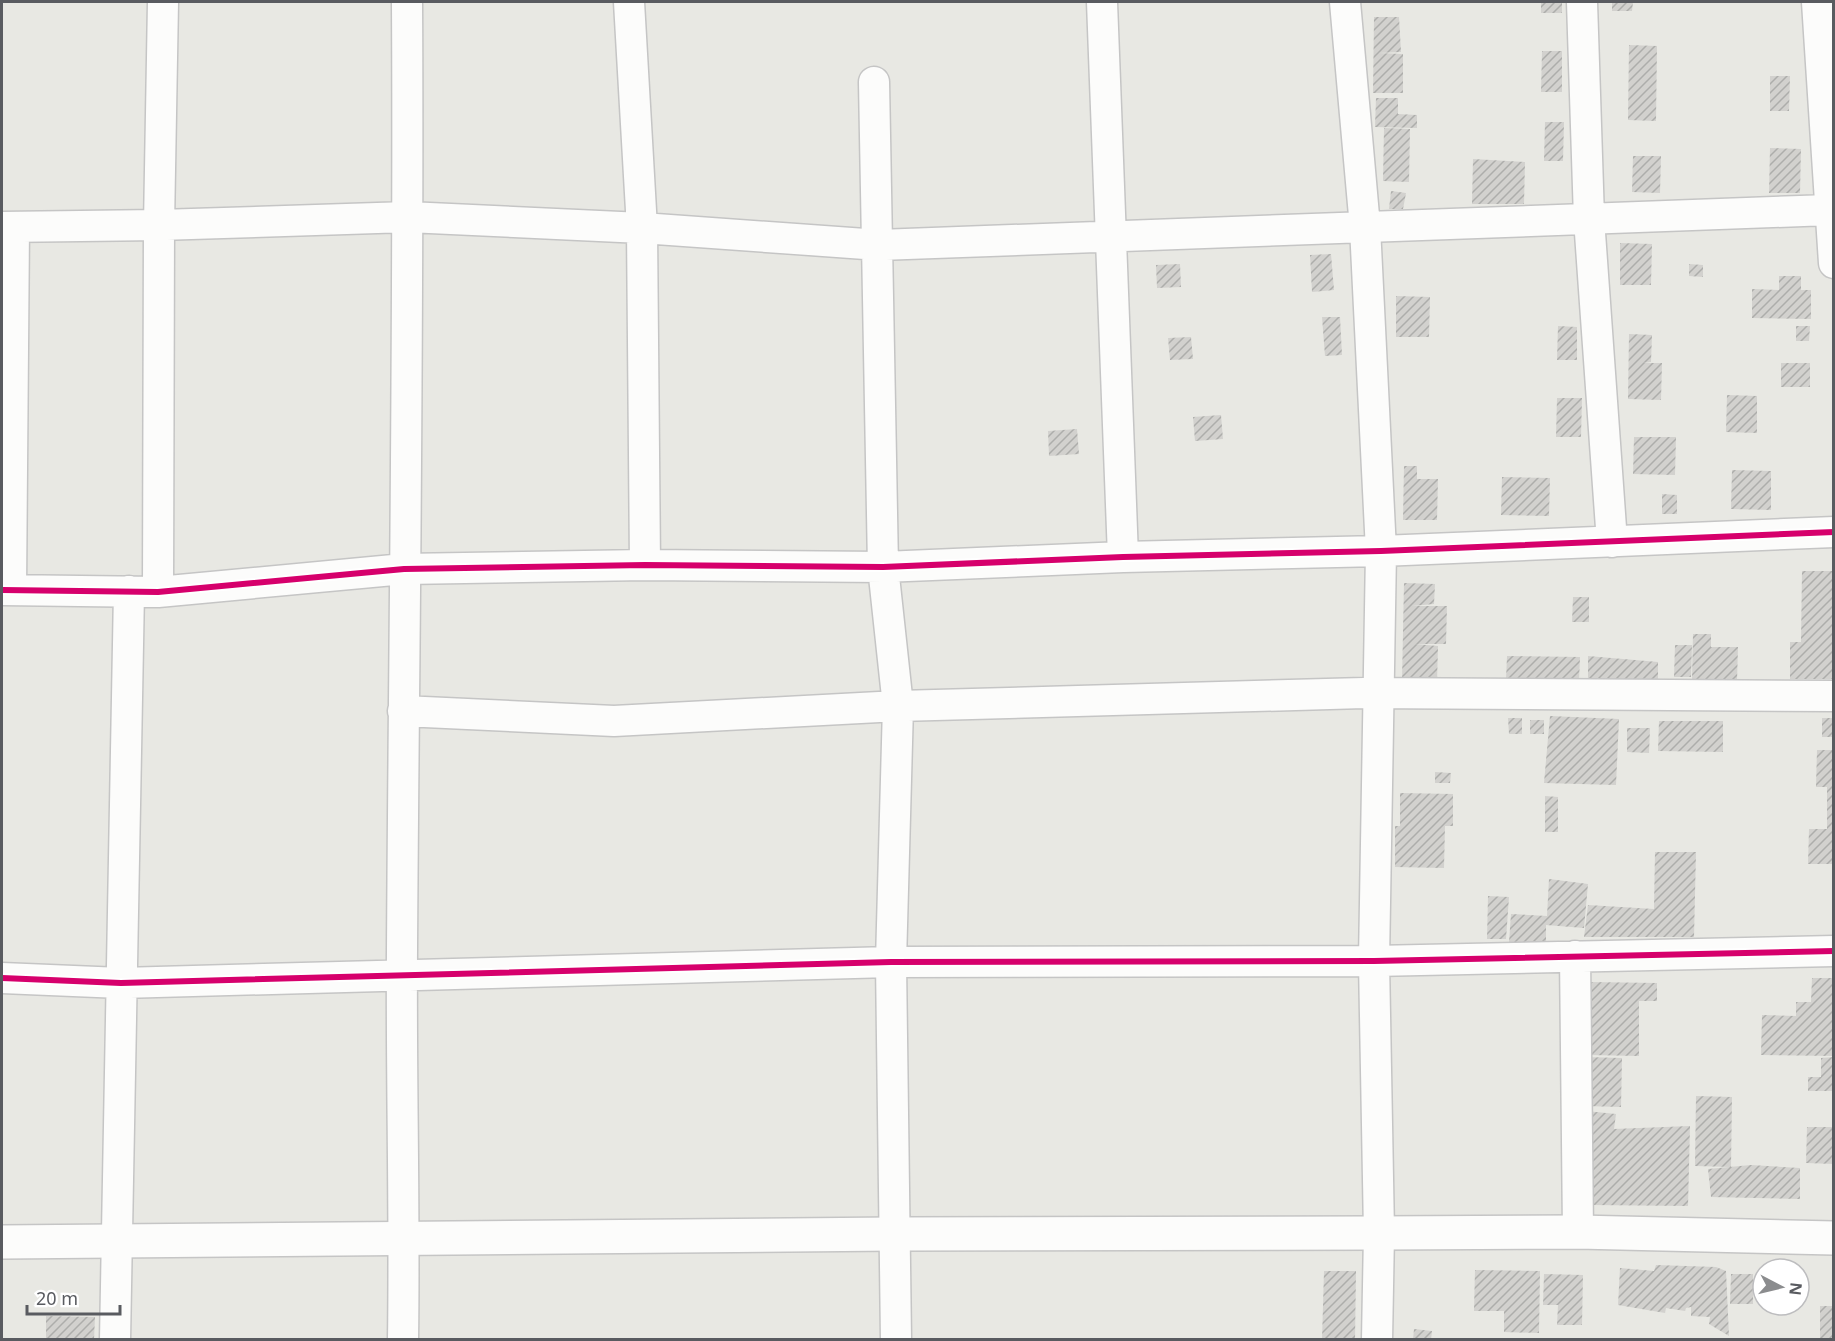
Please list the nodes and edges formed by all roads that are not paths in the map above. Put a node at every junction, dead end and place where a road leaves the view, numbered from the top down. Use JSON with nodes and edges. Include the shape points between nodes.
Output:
{"nodes":[{"id":1,"x":163,"y":2,"type":"edge"},
{"id":2,"x":407,"y":2,"type":"edge"},
{"id":3,"x":629,"y":2,"type":"edge"},
{"id":4,"x":1102,"y":2,"type":"edge"},
{"id":5,"x":1345,"y":2,"type":"edge"},
{"id":6,"x":1582,"y":2,"type":"edge"},
{"id":7,"x":1817,"y":2,"type":"edge"},
{"id":8,"x":874,"y":82,"type":"dead end"},
{"id":9,"x":1829,"y":210,"type":"junction"},
{"id":10,"x":408,"y":217,"type":"junction"},
{"id":11,"x":1589,"y":219,"type":"junction"},
{"id":12,"x":159,"y":225,"type":"junction"},
{"id":13,"x":8,"y":227,"type":"edge"},
{"id":14,"x":1365,"y":227,"type":"junction"},
{"id":15,"x":642,"y":228,"type":"junction"},
{"id":16,"x":1111,"y":237,"type":"junction"},
{"id":17,"x":879,"y":245,"type":"junction"},
{"id":18,"x":1833,"y":263,"type":"edge"},
{"id":19,"x":1833,"y":532,"type":"edge"},
{"id":20,"x":1612,"y":542,"type":"junction"},
{"id":21,"x":1381,"y":551,"type":"junction"},
{"id":22,"x":1123,"y":557,"type":"junction"},
{"id":23,"x":645,"y":565,"type":"junction"},
{"id":24,"x":883,"y":567,"type":"junction"},
{"id":25,"x":404,"y":569,"type":"junction"},
{"id":26,"x":6,"y":590,"type":"edge"},
{"id":27,"x":129,"y":591,"type":"junction"},
{"id":28,"x":158,"y":592,"type":"junction"},
{"id":29,"x":1378,"y":693,"type":"junction"},
{"id":30,"x":1833,"y":696,"type":"edge"},
{"id":31,"x":898,"y":706,"type":"junction"},
{"id":32,"x":404,"y":711,"type":"junction"},
{"id":33,"x":1833,"y":951,"type":"edge"},
{"id":34,"x":1575,"y":956,"type":"junction"},
{"id":35,"x":1374,"y":961,"type":"junction"},
{"id":36,"x":891,"y":962,"type":"junction"},
{"id":37,"x":402,"y":975,"type":"junction"},
{"id":38,"x":2,"y":978,"type":"edge"},
{"id":39,"x":121,"y":983,"type":"junction"},
{"id":40,"x":1578,"y":1232,"type":"junction"},
{"id":41,"x":1379,"y":1233,"type":"junction"},
{"id":42,"x":895,"y":1234,"type":"junction"},
{"id":43,"x":1833,"y":1238,"type":"edge"},
{"id":44,"x":405,"y":1239,"type":"junction"},
{"id":45,"x":116,"y":1240,"type":"junction"},
{"id":46,"x":2,"y":1242,"type":"edge"},
{"id":47,"x":115,"y":1340,"type":"edge"},
{"id":48,"x":403,"y":1340,"type":"edge"},
{"id":49,"x":896,"y":1340,"type":"edge"},
{"id":50,"x":1377,"y":1340,"type":"edge"}],
"edges":[{"from":1,"to":12,"type":"street"},
{"from":2,"to":10,"type":"street"},
{"from":3,"to":15,"type":"street"},
{"from":4,"to":16,"type":"street"},
{"from":5,"to":14,"type":"street"},
{"from":6,"to":11,"type":"street"},
{"from":7,"to":9,"type":"street"},
{"from":8,"to":17,"type":"street"},
{"from":9,"to":11,"type":"street"},
{"from":9,"to":18,"type":"street"},
{"from":10,"to":12,"type":"street"},
{"from":10,"to":15,"type":"street"},
{"from":10,"to":25,"type":"street"},
{"from":11,"to":14,"type":"street"},
{"from":11,"to":20,"type":"street"},
{"from":12,"to":13,"type":"street"},
{"from":12,"to":28,"type":"street"},
{"from":13,"to":26,"type":"street"},
{"from":14,"to":16,"type":"street"},
{"from":14,"to":21,"type":"street"},
{"from":15,"to":17,"type":"street"},
{"from":15,"to":23,"type":"street"},
{"from":16,"to":17,"type":"street"},
{"from":16,"to":22,"type":"street"},
{"from":17,"to":24,"type":"street"},
{"from":19,"to":20,"type":"street"},
{"from":20,"to":21,"type":"street"},
{"from":21,"to":22,"type":"street"},
{"from":21,"to":29,"type":"street"},
{"from":22,"to":24,"type":"street"},
{"from":23,"to":24,"type":"street"},
{"from":23,"to":25,"type":"street"},
{"from":24,"to":31,"type":"street"},
{"from":25,"to":28,"type":"street"},
{"from":25,"to":32,"type":"street"},
{"from":26,"to":27,"type":"street"},
{"from":27,"to":28,"type":"street"},
{"from":27,"to":39,"type":"street"},
{"from":29,"to":30,"type":"street"},
{"from":29,"to":31,"type":"street"},
{"from":29,"to":35,"type":"street"},
{"from":31,"to":32,"type":"street","via":[[614,721]]},
{"from":31,"to":36,"type":"street"},
{"from":32,"to":37,"type":"street"},
{"from":33,"to":34,"type":"street"},
{"from":34,"to":35,"type":"street"},
{"from":34,"to":40,"type":"street"},
{"from":35,"to":36,"type":"street"},
{"from":35,"to":41,"type":"street"},
{"from":36,"to":37,"type":"street"},
{"from":36,"to":42,"type":"street"},
{"from":37,"to":39,"type":"street"},
{"from":37,"to":44,"type":"street"},
{"from":38,"to":39,"type":"street"},
{"from":39,"to":45,"type":"street"},
{"from":40,"to":41,"type":"street"},
{"from":40,"to":43,"type":"street"},
{"from":41,"to":42,"type":"street"},
{"from":41,"to":50,"type":"street"},
{"from":42,"to":44,"type":"street"},
{"from":42,"to":49,"type":"street"},
{"from":44,"to":45,"type":"street"},
{"from":44,"to":48,"type":"street"},
{"from":45,"to":46,"type":"street"},
{"from":45,"to":47,"type":"street"}]}
